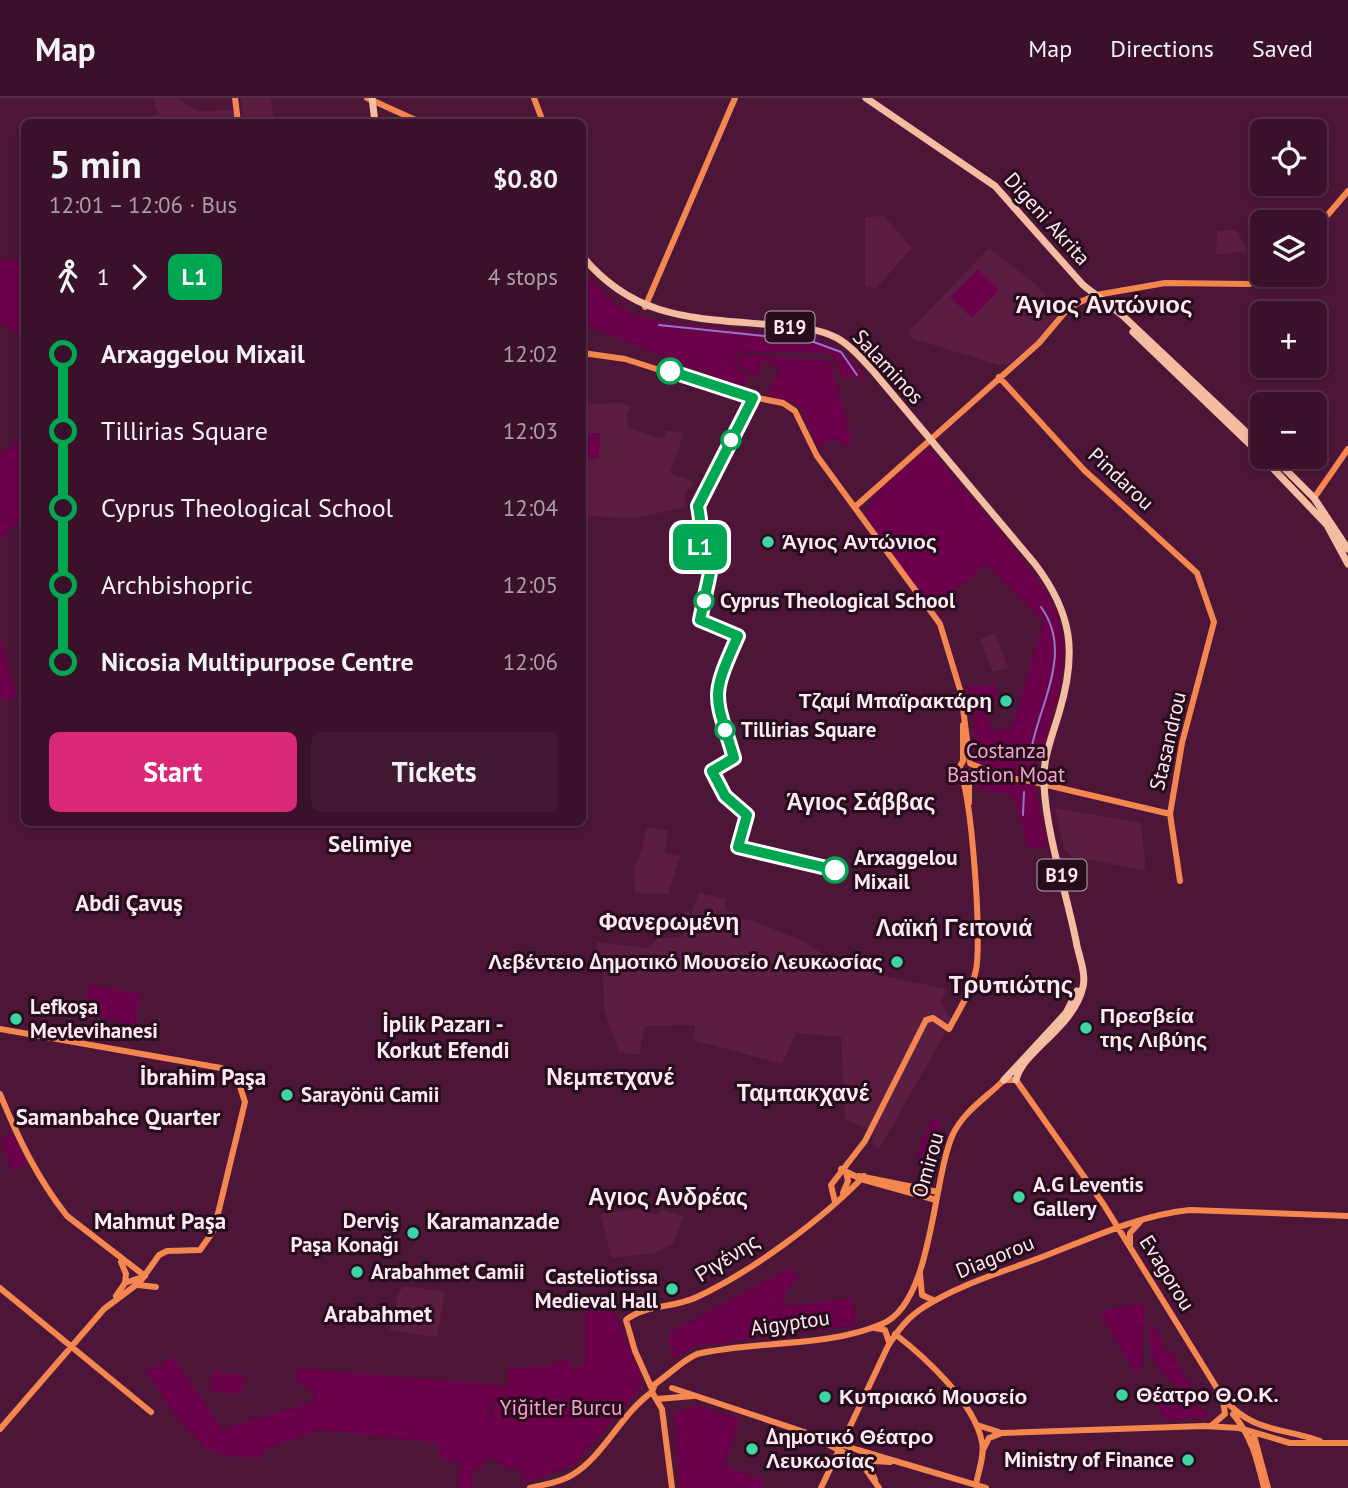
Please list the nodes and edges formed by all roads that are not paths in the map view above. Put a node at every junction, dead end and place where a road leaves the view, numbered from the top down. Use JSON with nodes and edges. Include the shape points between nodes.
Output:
{"nodes":[{"id":1,"x":235,"y":98,"type":"edge"},
{"id":2,"x":370,"y":98,"type":"edge"},
{"id":3,"x":534,"y":98,"type":"edge"},
{"id":4,"x":735,"y":98,"type":"edge"},
{"id":5,"x":866,"y":98,"type":"edge"},
{"id":6,"x":237,"y":119,"type":"edge"},
{"id":7,"x":374,"y":119,"type":"edge"},
{"id":8,"x":413,"y":119,"type":"edge"},
{"id":9,"x":542,"y":119,"type":"edge"},
{"id":10,"x":1348,"y":191,"type":"edge"},
{"id":11,"x":1327,"y":216,"type":"edge"},
{"id":12,"x":586,"y":260,"type":"edge"},
{"id":13,"x":1250,"y":284,"type":"edge"},
{"id":14,"x":1096,"y":295,"type":"junction"},
{"id":15,"x":645,"y":307,"type":"junction"},
{"id":16,"x":586,"y":353,"type":"edge"},
{"id":17,"x":999,"y":377,"type":"junction"},
{"id":18,"x":1250,"y":435,"type":"edge"},
{"id":19,"x":930,"y":439,"type":"junction"},
{"id":20,"x":1250,"y":444,"type":"edge"},
{"id":21,"x":1348,"y":449,"type":"edge"},
{"id":22,"x":1274,"y":469,"type":"edge"},
{"id":23,"x":1285,"y":469,"type":"edge"},
{"id":24,"x":1314,"y":498,"type":"junction"},
{"id":25,"x":856,"y":506,"type":"junction"},
{"id":26,"x":1348,"y":549,"type":"edge"},
{"id":27,"x":1348,"y":564,"type":"edge"},
{"id":28,"x":1211,"y":610,"type":"joint"},
{"id":29,"x":968,"y":763,"type":"junction"},
{"id":30,"x":966,"y":773,"type":"junction"},
{"id":31,"x":1001,"y":775,"type":"junction"},
{"id":32,"x":1044,"y":784,"type":"junction"},
{"id":33,"x":1170,"y":814,"type":"junction"},
{"id":34,"x":1180,"y":881,"type":"dead end"},
{"id":35,"x":1082,"y":967,"type":"junction"},
{"id":36,"x":0,"y":1029,"type":"edge"},
{"id":37,"x":1003,"y":1080,"type":"junction"},
{"id":38,"x":1016,"y":1080,"type":"junction"},
{"id":39,"x":0,"y":1094,"type":"edge"},
{"id":40,"x":844,"y":1171,"type":"junction"},
{"id":41,"x":859,"y":1177,"type":"junction"},
{"id":42,"x":883,"y":1185,"type":"junction"},
{"id":43,"x":851,"y":1188,"type":"junction"},
{"id":44,"x":938,"y":1192,"type":"junction"},
{"id":45,"x":843,"y":1195,"type":"junction"},
{"id":46,"x":936,"y":1200,"type":"junction"},
{"id":47,"x":835,"y":1202,"type":"junction"},
{"id":48,"x":1348,"y":1216,"type":"edge"},
{"id":49,"x":1140,"y":1222,"type":"junction"},
{"id":50,"x":1118,"y":1228,"type":"junction"},
{"id":51,"x":1130,"y":1247,"type":"junction"},
{"id":52,"x":117,"y":1256,"type":"junction"},
{"id":53,"x":921,"y":1264,"type":"junction"},
{"id":54,"x":145,"y":1276,"type":"junction"},
{"id":55,"x":125,"y":1283,"type":"junction"},
{"id":56,"x":133,"y":1286,"type":"junction"},
{"id":57,"x":156,"y":1287,"type":"dead end"},
{"id":58,"x":0,"y":1288,"type":"edge"},
{"id":59,"x":913,"y":1290,"type":"joint"},
{"id":60,"x":115,"y":1297,"type":"junction"},
{"id":61,"x":939,"y":1299,"type":"junction"},
{"id":62,"x":901,"y":1311,"type":"junction"},
{"id":63,"x":873,"y":1328,"type":"junction"},
{"id":64,"x":895,"y":1334,"type":"junction"},
{"id":65,"x":888,"y":1346,"type":"junction"},
{"id":66,"x":70,"y":1347,"type":"junction"},
{"id":67,"x":642,"y":1366,"type":"junction"},
{"id":68,"x":660,"y":1381,"type":"junction"},
{"id":69,"x":671,"y":1388,"type":"junction"},
{"id":70,"x":654,"y":1394,"type":"junction"},
{"id":71,"x":698,"y":1396,"type":"junction"},
{"id":72,"x":670,"y":1397,"type":"junction"},
{"id":73,"x":1225,"y":1401,"type":"junction"},
{"id":74,"x":150,"y":1412,"type":"dead end"},
{"id":75,"x":1240,"y":1417,"type":"junction"},
{"id":76,"x":975,"y":1424,"type":"junction"},
{"id":77,"x":1204,"y":1426,"type":"junction"},
{"id":78,"x":1260,"y":1426,"type":"junction"},
{"id":79,"x":0,"y":1429,"type":"edge"},
{"id":80,"x":802,"y":1431,"type":"junction"},
{"id":81,"x":1249,"y":1431,"type":"junction"},
{"id":82,"x":1002,"y":1433,"type":"junction"},
{"id":83,"x":1275,"y":1439,"type":"junction"},
{"id":84,"x":1320,"y":1441,"type":"junction"},
{"id":85,"x":842,"y":1443,"type":"junction"},
{"id":86,"x":1348,"y":1443,"type":"edge"},
{"id":87,"x":1260,"y":1449,"type":"junction"},
{"id":88,"x":839,"y":1450,"type":"junction"},
{"id":89,"x":858,"y":1450,"type":"junction"},
{"id":90,"x":983,"y":1450,"type":"junction"},
{"id":91,"x":858,"y":1460,"type":"junction"},
{"id":92,"x":867,"y":1461,"type":"junction"},
{"id":93,"x":892,"y":1463,"type":"junction"},
{"id":94,"x":912,"y":1466,"type":"junction"},
{"id":95,"x":874,"y":1477,"type":"junction"},
{"id":96,"x":976,"y":1485,"type":"junction"},
{"id":97,"x":530,"y":1488,"type":"edge"},
{"id":98,"x":672,"y":1488,"type":"edge"},
{"id":99,"x":821,"y":1488,"type":"edge"},
{"id":100,"x":879,"y":1488,"type":"edge"},
{"id":101,"x":986,"y":1488,"type":"edge"},
{"id":102,"x":1266,"y":1488,"type":"edge"}],
"edges":[{"from":1,"to":6,"type":"street"},
{"from":2,"to":7,"type":"main road"},
{"from":2,"to":8,"type":"street"},
{"from":3,"to":9,"type":"street"},
{"from":4,"to":15,"type":"street"},
{"from":5,"to":14,"type":"main road","name":"Digeni Akrita","via":[[995,186],[1064,266]]},
{"from":10,"to":11,"type":"street"},
{"from":12,"to":15,"type":"main road","name":"Salaminos","number":"B19","via":[[612,288]]},
{"from":13,"to":14,"type":"street","via":[[1178,282]]},
{"from":14,"to":17,"type":"street","via":[[1066,312]]},
{"from":14,"to":18,"type":"main road"},
{"from":14,"to":20,"type":"main road"},
{"from":15,"to":19,"type":"main road","name":"Salaminos","number":"B19","via":[[678,316],[797,328],[834,337],[873,370]]},
{"from":16,"to":25,"type":"street","via":[[625,359],[786,405],[799,416],[817,456]]},
{"from":17,"to":19,"type":"street"},
{"from":17,"to":28,"type":"street","name":"Pindarou","via":[[1084,470],[1197,573]]},
{"from":19,"to":25,"type":"street"},
{"from":19,"to":32,"type":"main road","number":"B19","via":[[1042,573],[1065,614],[1070,670],[1048,747]]},
{"from":21,"to":24,"type":"street"},
{"from":22,"to":27,"type":"main road","via":[[1327,525]]},
{"from":23,"to":24,"type":"main road"},
{"from":24,"to":26,"type":"main road"},
{"from":25,"to":29,"type":"street","via":[[938,620],[961,693]]},
{"from":28,"to":33,"type":"street","name":"Stasandrou","via":[[1214,622],[1182,743]]},
{"from":29,"to":30,"type":"street"},
{"from":29,"to":30,"type":"street","via":[[959,767]]},
{"from":29,"to":31,"type":"street"},
{"from":30,"to":31,"type":"street"},
{"from":30,"to":40,"type":"street","via":[[976,968],[949,1029],[933,1018],[926,1020],[865,1141]]},
{"from":31,"to":32,"type":"street"},
{"from":32,"to":33,"type":"street"},
{"from":32,"to":35,"type":"main road","number":"B19"},
{"from":33,"to":34,"type":"street","name":"Stasandrou"},
{"from":35,"to":37,"type":"main road","number":"B19","via":[[1066,1013]]},
{"from":35,"to":38,"type":"main road","number":"B19","via":[[1085,980],[1077,1005],[1021,1068]]},
{"from":36,"to":54,"type":"street","via":[[236,1074],[244,1097],[214,1230],[206,1245],[193,1252],[163,1252]]},
{"from":37,"to":38,"type":"street"},
{"from":37,"to":44,"type":"street","name":"Omirou","via":[[970,1110],[953,1135]]},
{"from":38,"to":50,"type":"street","name":"Evagorou"},
{"from":39,"to":52,"type":"street","via":[[34,1171],[67,1216]]},
{"from":40,"to":41,"type":"street"},
{"from":40,"to":45,"type":"street","via":[[848,1182]]},
{"from":40,"to":47,"type":"street","via":[[831,1188]]},
{"from":41,"to":42,"type":"street"},
{"from":41,"to":43,"type":"street","name":"Ριγένης"},
{"from":41,"to":44,"type":"street"},
{"from":42,"to":43,"type":"street"},
{"from":42,"to":46,"type":"street"},
{"from":43,"to":45,"type":"street","name":"Ριγένης"},
{"from":44,"to":46,"type":"street","name":"Omirou"},
{"from":45,"to":47,"type":"street","name":"Ριγένης"},
{"from":46,"to":53,"type":"street","name":"Omirou"},
{"from":47,"to":67,"type":"street","name":"Ριγένης","via":[[741,1274],[695,1298],[626,1320]]},
{"from":48,"to":49,"type":"street","name":"Diagorou","via":[[1190,1210]]},
{"from":49,"to":50,"type":"street","name":"Diagorou"},
{"from":49,"to":51,"type":"street","via":[[1130,1233]]},
{"from":50,"to":51,"type":"street","name":"Evagorou"},
{"from":50,"to":61,"type":"street","name":"Diagorou"},
{"from":51,"to":73,"type":"street","name":"Evagorou"},
{"from":52,"to":54,"type":"street"},
{"from":52,"to":55,"type":"street","via":[[126,1271]]},
{"from":53,"to":59,"type":"street","name":"Omirou"},
{"from":53,"to":61,"type":"street","via":[[922,1295]]},
{"from":54,"to":55,"type":"street"},
{"from":54,"to":56,"type":"street"},
{"from":55,"to":60,"type":"street"},
{"from":56,"to":57,"type":"street"},
{"from":56,"to":60,"type":"street"},
{"from":58,"to":66,"type":"street"},
{"from":59,"to":62,"type":"street","name":"Aigyptou"},
{"from":60,"to":66,"type":"street"},
{"from":61,"to":64,"type":"street","name":"Diagorou","via":[[908,1319]]},
{"from":62,"to":63,"type":"street","name":"Aigyptou"},
{"from":62,"to":64,"type":"street"},
{"from":63,"to":65,"type":"street","via":[[887,1332]]},
{"from":63,"to":68,"type":"street","name":"Aigyptou","via":[[697,1354],[680,1362]]},
{"from":64,"to":65,"type":"street"},
{"from":64,"to":76,"type":"street","via":[[941,1373]]},
{"from":65,"to":85,"type":"street"},
{"from":66,"to":74,"type":"street"},
{"from":66,"to":79,"type":"street"},
{"from":67,"to":68,"type":"street"},
{"from":67,"to":70,"type":"street"},
{"from":68,"to":69,"type":"street"},
{"from":68,"to":70,"type":"street","name":"Aigyptou"},
{"from":69,"to":71,"type":"street"},
{"from":69,"to":72,"type":"street"},
{"from":70,"to":72,"type":"street"},
{"from":70,"to":97,"type":"street","via":[[641,1401],[578,1472]]},
{"from":70,"to":98,"type":"street","via":[[662,1409]]},
{"from":71,"to":72,"type":"street"},
{"from":71,"to":80,"type":"street"},
{"from":73,"to":75,"type":"street","name":"Evagorou"},
{"from":73,"to":77,"type":"street","via":[[1223,1417]]},
{"from":73,"to":81,"type":"street"},
{"from":75,"to":78,"type":"street","name":"Evagorou"},
{"from":75,"to":81,"type":"street"},
{"from":76,"to":82,"type":"street"},
{"from":76,"to":90,"type":"street"},
{"from":77,"to":81,"type":"street"},
{"from":77,"to":82,"type":"street"},
{"from":78,"to":83,"type":"street"},
{"from":78,"to":84,"type":"street","name":"Evagorou"},
{"from":80,"to":85,"type":"street"},
{"from":80,"to":88,"type":"street"},
{"from":81,"to":83,"type":"street"},
{"from":81,"to":87,"type":"street"},
{"from":81,"to":102,"type":"street"},
{"from":82,"to":90,"type":"street","via":[[989,1438]]},
{"from":83,"to":84,"type":"street"},
{"from":83,"to":87,"type":"street"},
{"from":84,"to":86,"type":"street"},
{"from":85,"to":88,"type":"street"},
{"from":85,"to":89,"type":"street"},
{"from":87,"to":102,"type":"street"},
{"from":88,"to":91,"type":"street"},
{"from":88,"to":99,"type":"street"},
{"from":89,"to":92,"type":"street"},
{"from":89,"to":94,"type":"street"},
{"from":90,"to":96,"type":"street"},
{"from":91,"to":92,"type":"street"},
{"from":91,"to":95,"type":"street"},
{"from":92,"to":93,"type":"street"},
{"from":92,"to":95,"type":"street"},
{"from":93,"to":94,"type":"street"},
{"from":93,"to":95,"type":"street","via":[[877,1466]]},
{"from":94,"to":96,"type":"street"},
{"from":95,"to":100,"type":"street"},
{"from":96,"to":101,"type":"street"}]}
